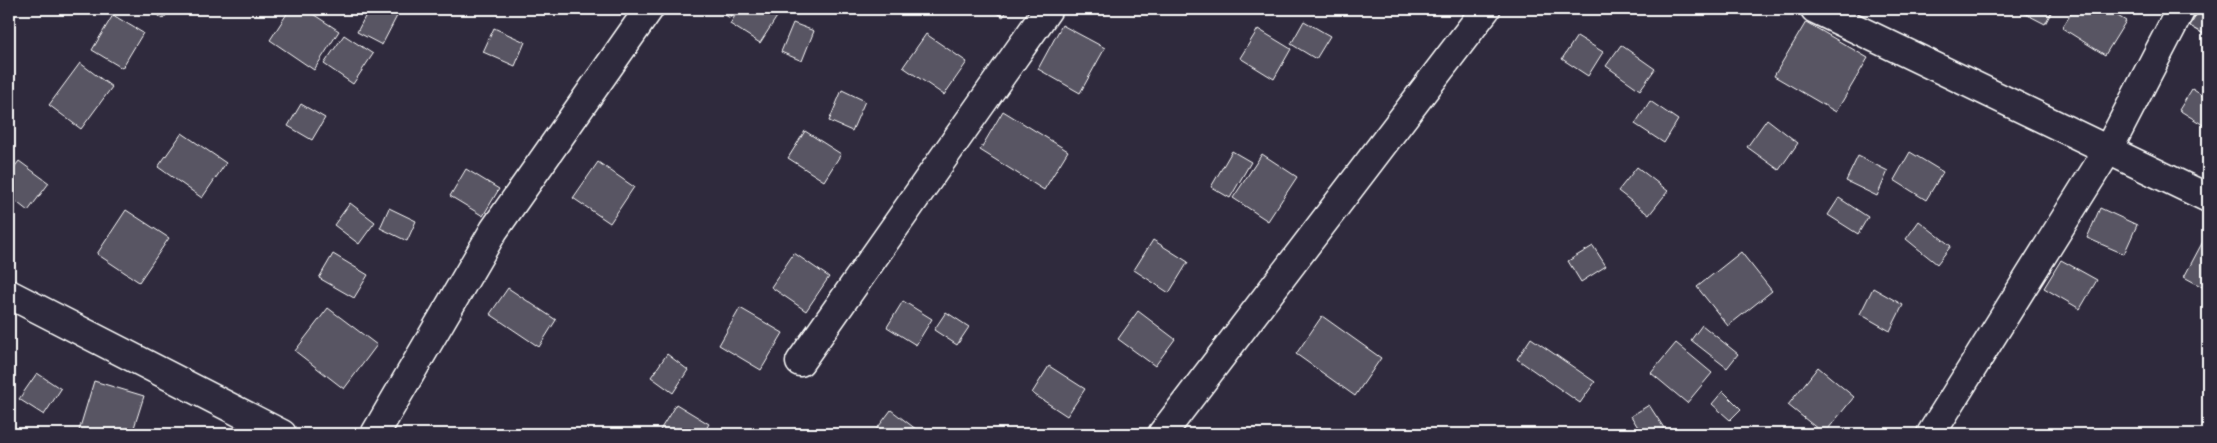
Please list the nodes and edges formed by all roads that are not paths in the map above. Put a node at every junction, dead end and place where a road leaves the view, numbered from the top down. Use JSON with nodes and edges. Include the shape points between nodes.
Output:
{"nodes":[{"id":1,"x":649,"y":9,"type":"edge"},
{"id":2,"x":1048,"y":9,"type":"edge"},
{"id":3,"x":1486,"y":9,"type":"edge"},
{"id":4,"x":1816,"y":9,"type":"edge"},
{"id":5,"x":2181,"y":9,"type":"edge"},
{"id":6,"x":2108,"y":150,"type":"junction"},
{"id":7,"x":2208,"y":198,"type":"edge"},
{"id":8,"x":9,"y":294,"type":"edge"},
{"id":9,"x":800,"y":362,"type":"dead end"},
{"id":10,"x":282,"y":434,"type":"edge"},
{"id":11,"x":375,"y":434,"type":"edge"},
{"id":12,"x":1162,"y":434,"type":"edge"},
{"id":13,"x":1931,"y":434,"type":"edge"}],
"edges":[{"from":1,"to":11,"type":"street","via":[[494,230]]},
{"from":2,"to":9,"type":"street"},
{"from":3,"to":12,"type":"street"},
{"from":4,"to":6,"type":"street"},
{"from":5,"to":6,"type":"street"},
{"from":6,"to":7,"type":"street"},
{"from":6,"to":13,"type":"street"},
{"from":8,"to":10,"type":"street"}]}
